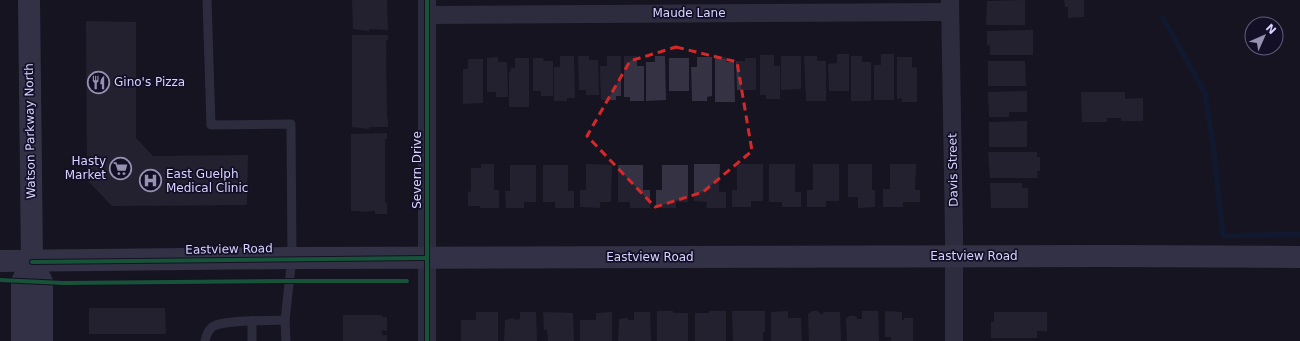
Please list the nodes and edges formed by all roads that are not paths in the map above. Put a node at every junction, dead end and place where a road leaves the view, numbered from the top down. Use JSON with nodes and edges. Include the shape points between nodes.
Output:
{"nodes":[{"id":1,"x":29,"y":0,"type":"edge"},
{"id":2,"x":207,"y":0,"type":"edge"},
{"id":3,"x":950,"y":6,"type":"edge"},
{"id":4,"x":428,"y":8,"type":"edge"},
{"id":5,"x":954,"y":256,"type":"junction"},
{"id":6,"x":1300,"y":257,"type":"edge"},
{"id":7,"x":292,"y":258,"type":"junction"},
{"id":8,"x":427,"y":258,"type":"junction"},
{"id":9,"x":0,"y":262,"type":"edge"},
{"id":10,"x":32,"y":262,"type":"junction"},
{"id":11,"x":285,"y":320,"type":"junction"},
{"id":12,"x":252,"y":322,"type":"junction"},
{"id":13,"x":22,"y":341,"type":"edge"},
{"id":14,"x":42,"y":341,"type":"edge"},
{"id":15,"x":205,"y":341,"type":"edge"},
{"id":16,"x":252,"y":341,"type":"edge"},
{"id":17,"x":286,"y":341,"type":"edge"},
{"id":18,"x":427,"y":341,"type":"edge"},
{"id":19,"x":954,"y":341,"type":"edge"}],
"edges":[{"from":1,"to":10,"type":"street","name":"Watson Parkway North"},
{"from":2,"to":7,"type":"lane","via":[[211,125],[291,124]]},
{"from":3,"to":4,"type":"street","name":"Maude Lane"},
{"from":3,"to":5,"type":"street","name":"Davis Street"},
{"from":4,"to":8,"type":"street","name":"Severn Drive"},
{"from":5,"to":6,"type":"street","name":"Eastview Road"},
{"from":5,"to":8,"type":"street","name":"Eastview Road"},
{"from":5,"to":19,"type":"street","name":"Davis Street"},
{"from":7,"to":8,"type":"street","name":"Eastview Road"},
{"from":7,"to":10,"type":"street","name":"Eastview Road"},
{"from":7,"to":11,"type":"lane"},
{"from":8,"to":18,"type":"street","name":"Severn Drive"},
{"from":9,"to":10,"type":"street","name":"Eastview Road"},
{"from":10,"to":13,"type":"street","name":"Watson Parkway North","via":[[22,282]]},
{"from":10,"to":14,"type":"street","name":"Watson Parkway North","via":[[42,282]]},
{"from":11,"to":12,"type":"lane"},
{"from":11,"to":17,"type":"lane"},
{"from":12,"to":15,"type":"lane","via":[[223,322],[212,327]]},
{"from":12,"to":16,"type":"lane"}]}
